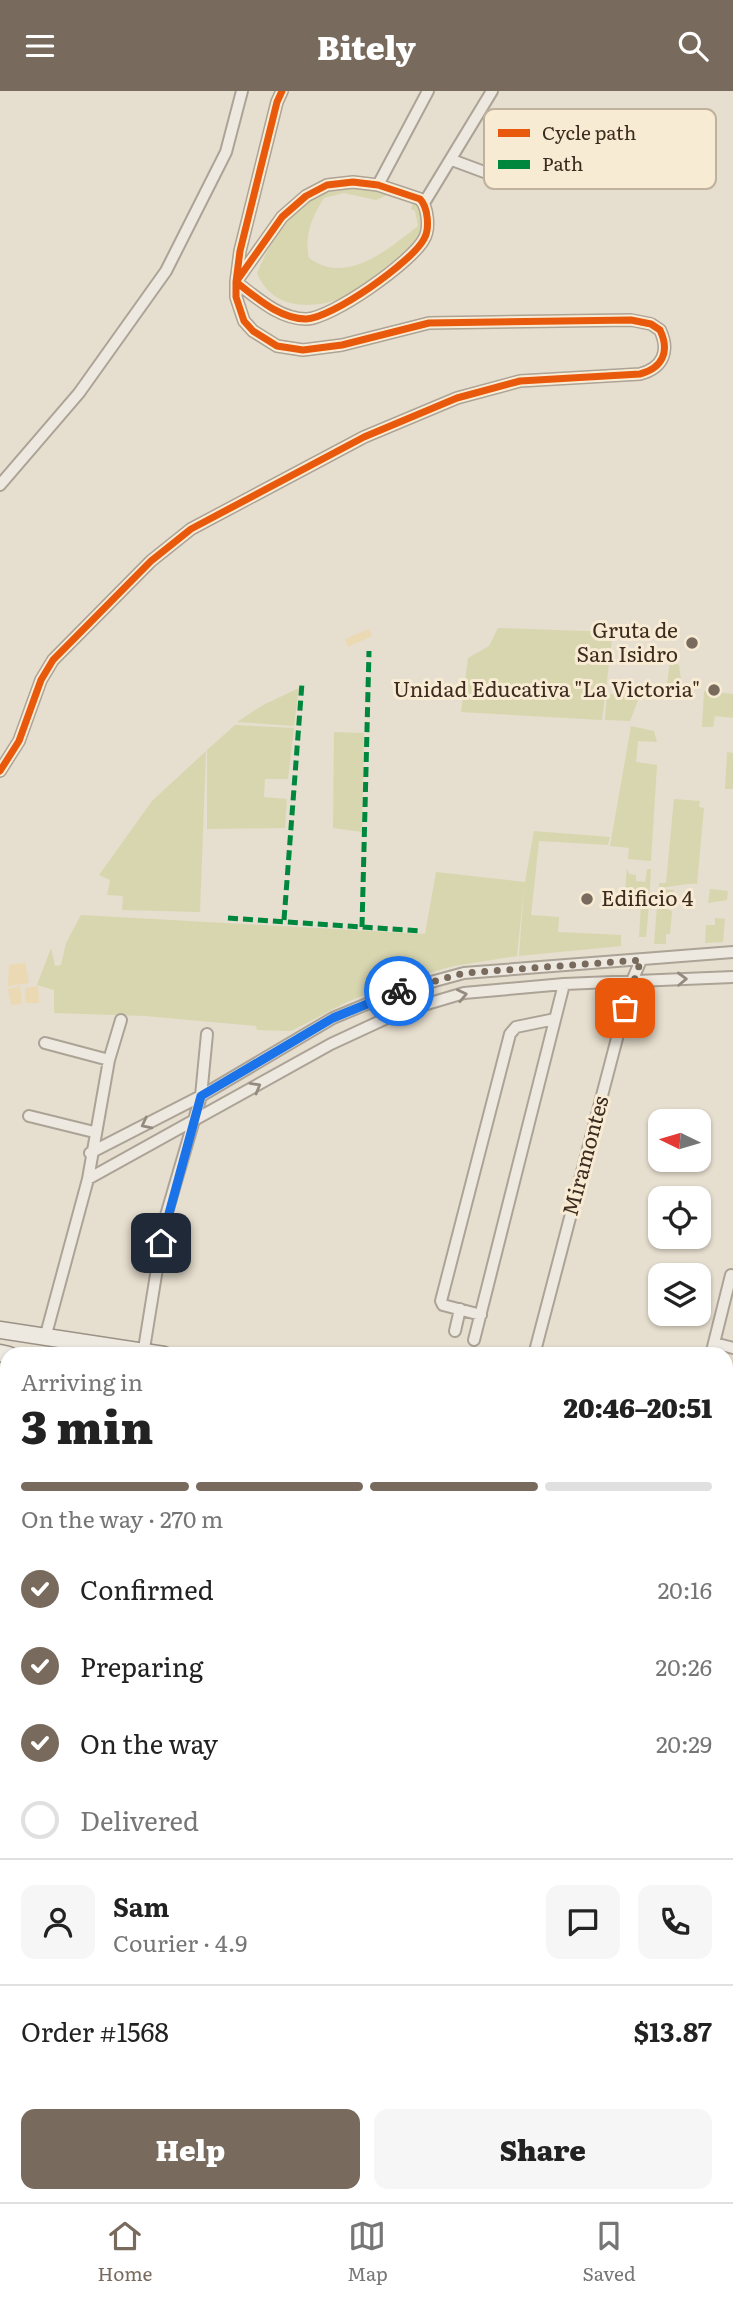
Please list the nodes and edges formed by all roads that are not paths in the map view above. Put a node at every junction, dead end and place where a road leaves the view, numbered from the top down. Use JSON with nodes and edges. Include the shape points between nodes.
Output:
{"nodes":[{"id":1,"x":243,"y":91,"type":"edge"},
{"id":2,"x":282,"y":91,"type":"edge"},
{"id":3,"x":428,"y":91,"type":"edge"},
{"id":4,"x":492,"y":91,"type":"edge"},
{"id":5,"x":452,"y":159,"type":"junction"},
{"id":6,"x":484,"y":172,"type":"edge"},
{"id":7,"x":378,"y":185,"type":"junction"},
{"id":8,"x":424,"y":203,"type":"junction"},
{"id":9,"x":236,"y":282,"type":"junction"},
{"id":10,"x":0,"y":485,"type":"edge"},
{"id":11,"x":0,"y":771,"type":"edge"},
{"id":12,"x":731,"y":953,"type":"edge"},
{"id":13,"x":641,"y":960,"type":"junction"},
{"id":14,"x":732,"y":977,"type":"edge"},
{"id":15,"x":632,"y":981,"type":"junction"},
{"id":16,"x":564,"y":983,"type":"junction"},
{"id":17,"x":555,"y":1019,"type":"junction"},
{"id":18,"x":121,"y":1020,"type":"dead end"},
{"id":19,"x":207,"y":1034,"type":"dead end"},
{"id":20,"x":45,"y":1043,"type":"dead end"},
{"id":21,"x":109,"y":1059,"type":"junction"},
{"id":22,"x":201,"y":1096,"type":"junction"},
{"id":23,"x":29,"y":1116,"type":"dead end"},
{"id":24,"x":196,"y":1121,"type":"junction"},
{"id":25,"x":94,"y":1132,"type":"junction"},
{"id":26,"x":90,"y":1153,"type":"junction"},
{"id":27,"x":88,"y":1179,"type":"junction"},
{"id":28,"x":731,"y":1275,"type":"dead end"},
{"id":29,"x":460,"y":1309,"type":"junction"},
{"id":30,"x":481,"y":1315,"type":"junction"},
{"id":31,"x":0,"y":1330,"type":"edge"},
{"id":32,"x":455,"y":1331,"type":"dead end"},
{"id":33,"x":45,"y":1338,"type":"junction"},
{"id":34,"x":474,"y":1340,"type":"dead end"},
{"id":35,"x":715,"y":1343,"type":"junction"},
{"id":36,"x":104,"y":1347,"type":"edge"},
{"id":37,"x":144,"y":1347,"type":"edge"},
{"id":38,"x":536,"y":1347,"type":"edge"},
{"id":39,"x":714,"y":1347,"type":"edge"},
{"id":40,"x":729,"y":1347,"type":"edge"}],
"edges":[{"from":1,"to":10,"type":"street","via":[[226,152],[166,271],[79,393]]},
{"from":2,"to":9,"type":"street"},
{"from":3,"to":7,"type":"street"},
{"from":4,"to":5,"type":"street"},
{"from":5,"to":6,"type":"street"},
{"from":5,"to":8,"type":"street"},
{"from":7,"to":8,"type":"street"},
{"from":7,"to":9,"type":"street","via":[[340,183],[306,196],[282,217]]},
{"from":8,"to":9,"type":"street","via":[[425,239],[386,275],[325,314],[307,319],[288,316]]},
{"from":9,"to":11,"type":"street","via":[[244,321],[264,340],[290,350],[342,345],[429,323],[631,320],[660,330],[665,350],[654,370],[640,374],[520,381],[457,398],[364,437],[191,529],[151,561],[53,660],[19,741]]},
{"from":12,"to":13,"type":"street"},
{"from":12,"to":14,"type":"street"},
{"from":13,"to":15,"type":"street","name":"Miramontes"},
{"from":13,"to":22,"type":"street","via":[[464,973],[398,991],[333,1018]]},
{"from":15,"to":14,"type":"street","one_way":true},
{"from":15,"to":16,"type":"street"},
{"from":15,"to":38,"type":"street","name":"Miramontes"},
{"from":16,"to":17,"type":"street"},
{"from":24,"to":16,"type":"street","one_way":true,"via":[[331,1044],[400,1012],[464,993]]},
{"from":17,"to":29,"type":"street","via":[[516,1027],[510,1034],[440,1301]]},
{"from":17,"to":30,"type":"street"},
{"from":18,"to":21,"type":"street"},
{"from":19,"to":22,"type":"street"},
{"from":20,"to":21,"type":"street"},
{"from":21,"to":25,"type":"street"},
{"from":22,"to":24,"type":"street"},
{"from":22,"to":26,"type":"street","one_way":true},
{"from":23,"to":25,"type":"street"},
{"from":24,"to":27,"type":"street"},
{"from":24,"to":37,"type":"street","via":[[165,1219]]},
{"from":25,"to":26,"type":"street"},
{"from":26,"to":27,"type":"street"},
{"from":27,"to":33,"type":"street"},
{"from":28,"to":35,"type":"street"},
{"from":29,"to":30,"type":"street"},
{"from":29,"to":32,"type":"street"},
{"from":30,"to":34,"type":"street"},
{"from":31,"to":33,"type":"main road"},
{"from":33,"to":36,"type":"main road"},
{"from":35,"to":39,"type":"street"},
{"from":35,"to":40,"type":"street"}]}
